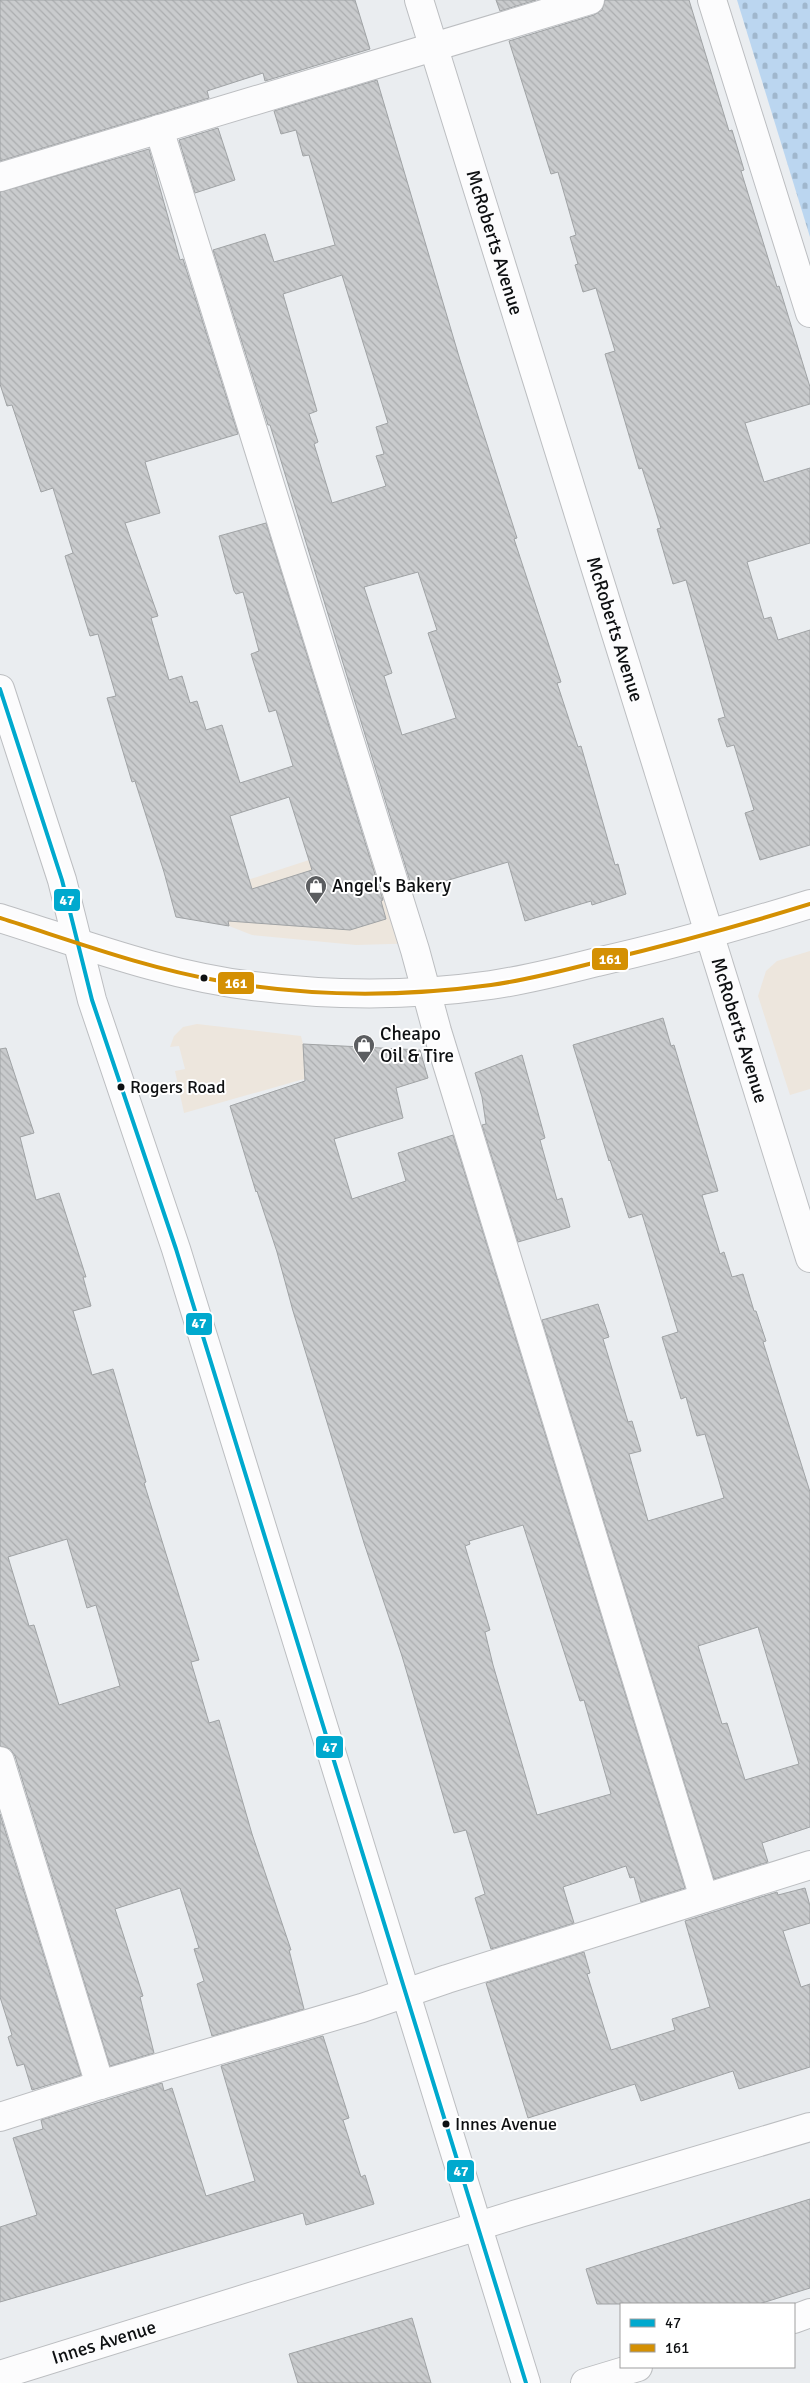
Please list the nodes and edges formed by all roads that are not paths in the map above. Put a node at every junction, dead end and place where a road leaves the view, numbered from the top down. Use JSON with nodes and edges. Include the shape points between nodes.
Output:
{"nodes":[{"id":1,"x":420,"y":0,"type":"edge"},
{"id":2,"x":590,"y":0,"type":"edge"},
{"id":3,"x":712,"y":0,"type":"edge"},
{"id":4,"x":434,"y":47,"type":"junction"},
{"id":5,"x":159,"y":129,"type":"junction"},
{"id":6,"x":0,"y":177,"type":"edge"},
{"id":7,"x":810,"y":313,"type":"edge"},
{"id":8,"x":0,"y":688,"type":"edge"},
{"id":9,"x":810,"y":904,"type":"edge"},
{"id":10,"x":0,"y":918,"type":"edge"},
{"id":11,"x":710,"y":935,"type":"junction"},
{"id":12,"x":76,"y":942,"type":"junction"},
{"id":13,"x":427,"y":992,"type":"junction"},
{"id":14,"x":810,"y":1258,"type":"edge"},
{"id":15,"x":0,"y":1761,"type":"edge"},
{"id":16,"x":810,"y":1865,"type":"edge"},
{"id":17,"x":704,"y":1898,"type":"junction"},
{"id":18,"x":405,"y":1995,"type":"junction"},
{"id":19,"x":100,"y":2085,"type":"junction"},
{"id":20,"x":0,"y":2117,"type":"edge"},
{"id":21,"x":810,"y":2127,"type":"edge"},
{"id":22,"x":478,"y":2227,"type":"junction"},
{"id":23,"x":810,"y":2314,"type":"edge"},
{"id":24,"x":795,"y":2318,"type":"edge"},
{"id":25,"x":635,"y":2368,"type":"edge"},
{"id":26,"x":0,"y":2375,"type":"edge"},
{"id":27,"x":526,"y":2383,"type":"edge"},
{"id":28,"x":585,"y":2383,"type":"edge"}],
"edges":[{"from":1,"to":4,"type":"street","name":"McRoberts Avenue"},
{"from":2,"to":4,"type":"street"},
{"from":3,"to":7,"type":"street"},
{"from":4,"to":5,"type":"street"},
{"from":4,"to":11,"type":"street","name":"McRoberts Avenue"},
{"from":5,"to":6,"type":"street"},
{"from":5,"to":13,"type":"street"},
{"from":8,"to":12,"type":"street","via":[[62,880]]},
{"from":9,"to":11,"type":"street"},
{"from":10,"to":12,"type":"street"},
{"from":11,"to":13,"type":"street","via":[[556,972],[491,985]]},
{"from":11,"to":14,"type":"street","name":"McRoberts Avenue"},
{"from":12,"to":13,"type":"street","via":[[175,971],[252,986],[358,993]]},
{"from":12,"to":18,"type":"street","via":[[92,1000],[179,1259]]},
{"from":13,"to":17,"type":"street"},
{"from":15,"to":19,"type":"street"},
{"from":16,"to":17,"type":"street"},
{"from":17,"to":18,"type":"street"},
{"from":18,"to":19,"type":"street"},
{"from":18,"to":22,"type":"street"},
{"from":19,"to":20,"type":"street"},
{"from":21,"to":22,"type":"street","name":"Innes Avenue"},
{"from":22,"to":26,"type":"street","name":"Innes Avenue"},
{"from":22,"to":27,"type":"street"},
{"from":23,"to":24,"type":"street"},
{"from":25,"to":28,"type":"street"}]}
